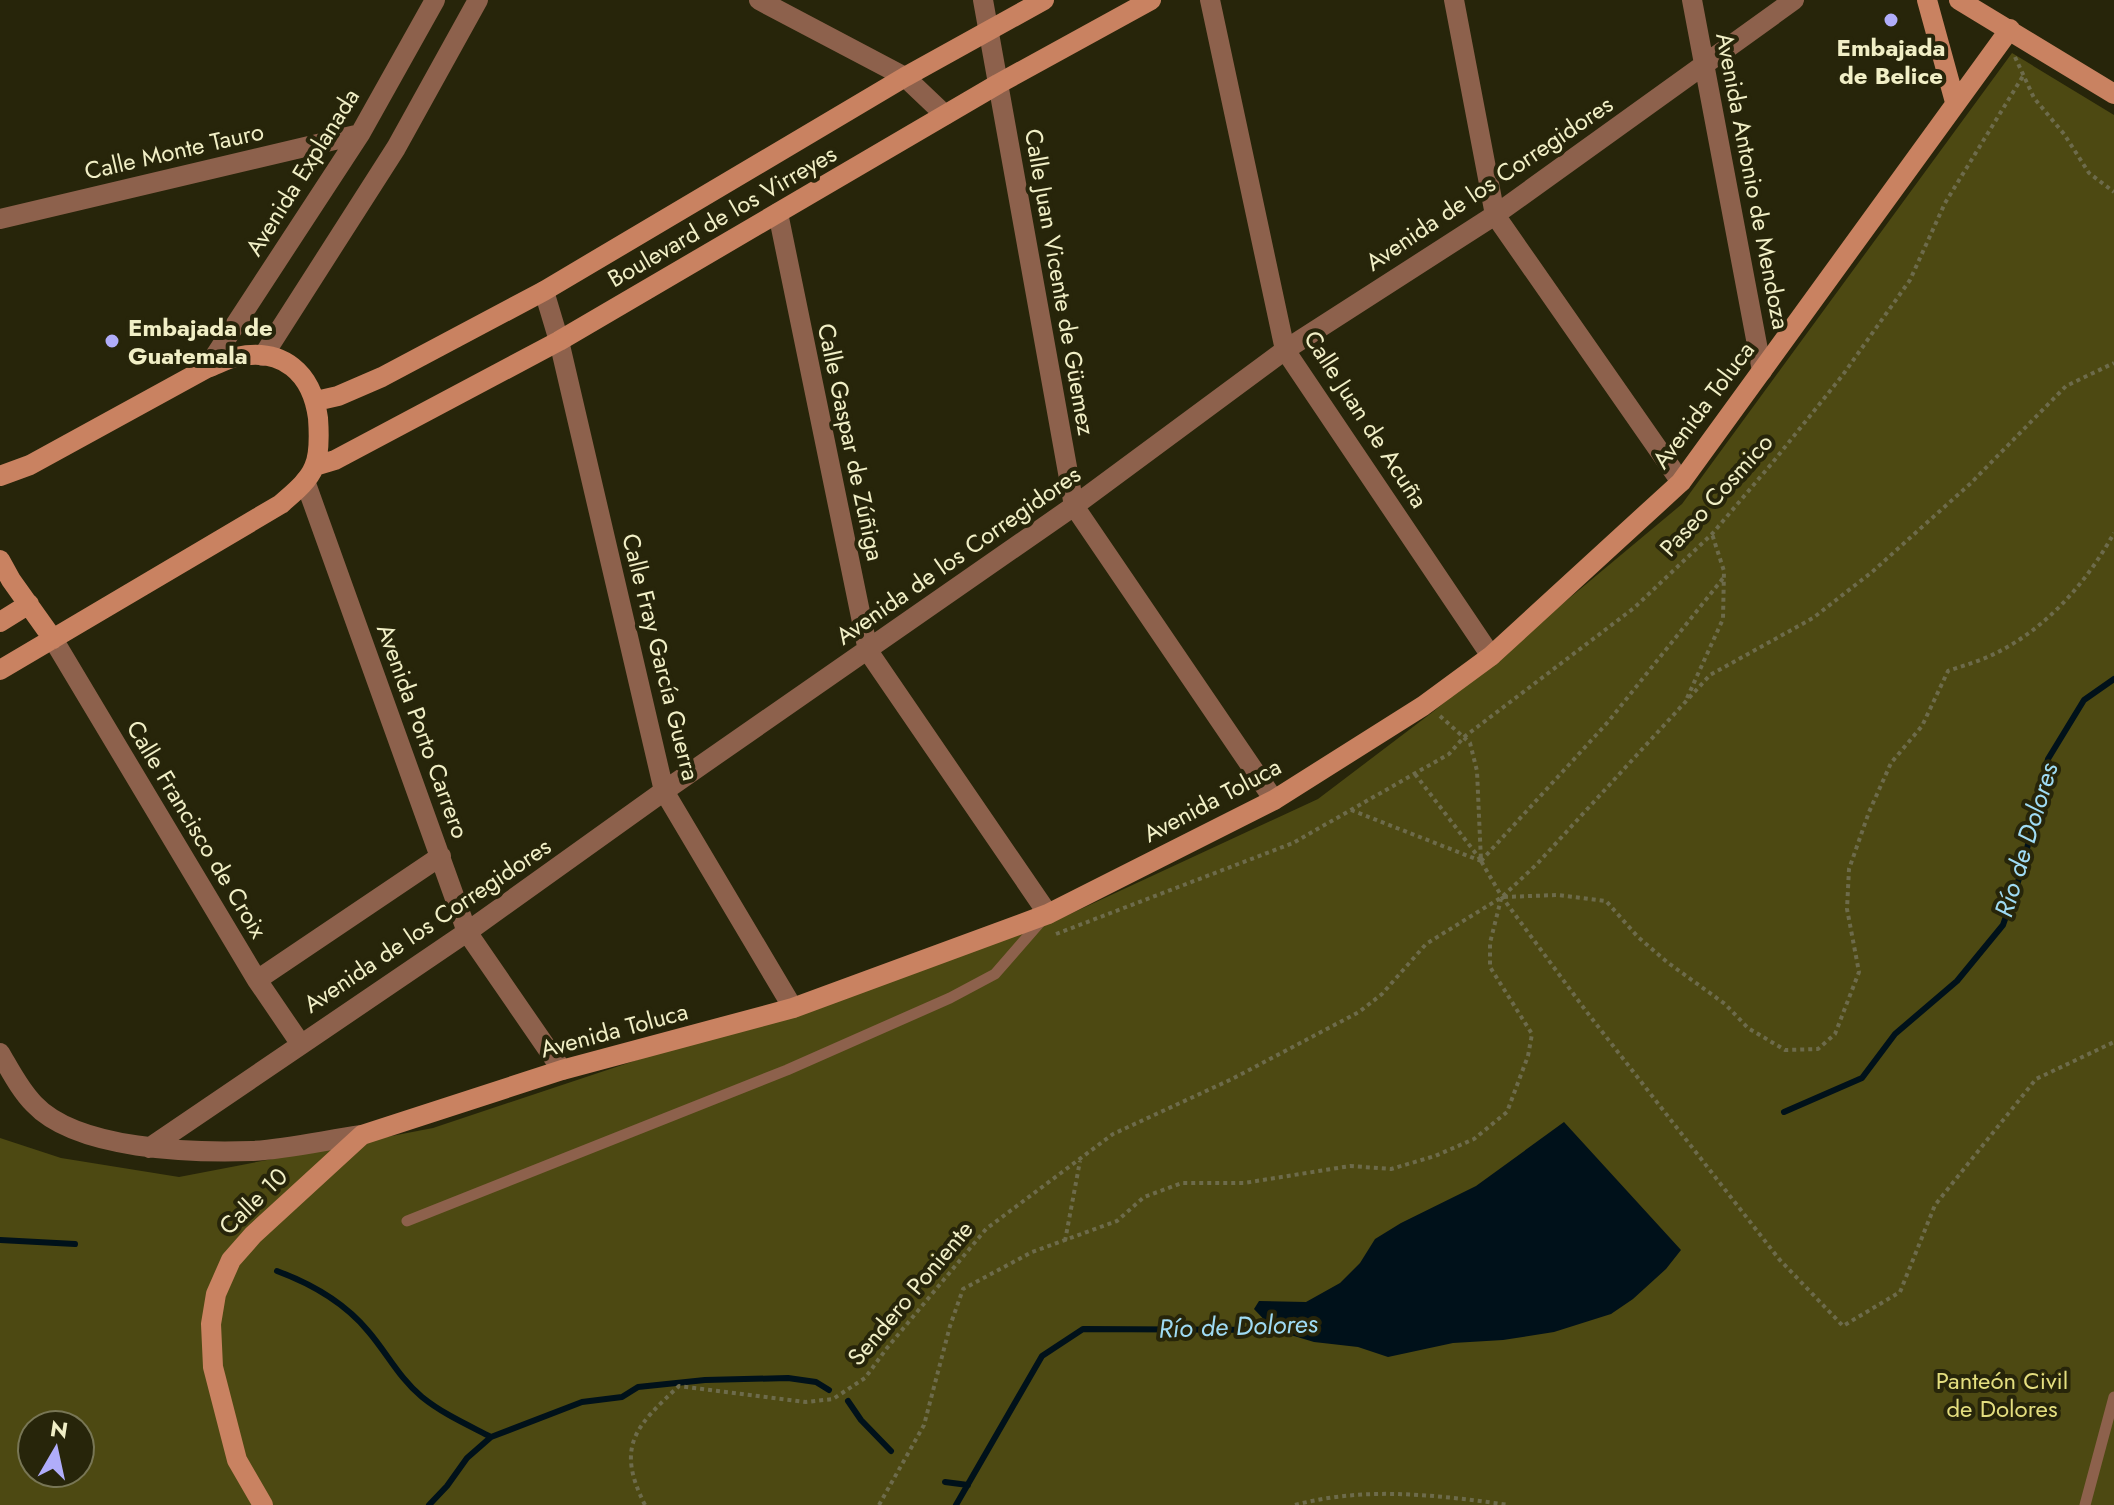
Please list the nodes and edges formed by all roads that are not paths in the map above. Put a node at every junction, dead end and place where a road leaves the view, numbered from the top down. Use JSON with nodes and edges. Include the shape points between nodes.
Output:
{"nodes":[{"id":1,"x":435,"y":0,"type":"edge"},
{"id":2,"x":478,"y":0,"type":"edge"},
{"id":3,"x":759,"y":0,"type":"edge"},
{"id":4,"x":983,"y":0,"type":"edge"},
{"id":5,"x":1044,"y":0,"type":"edge"},
{"id":6,"x":1151,"y":0,"type":"edge"},
{"id":7,"x":1210,"y":0,"type":"edge"},
{"id":8,"x":1454,"y":0,"type":"edge"},
{"id":9,"x":1692,"y":0,"type":"edge"},
{"id":10,"x":1794,"y":0,"type":"edge"},
{"id":11,"x":1927,"y":0,"type":"edge"},
{"id":12,"x":1959,"y":0,"type":"edge"},
{"id":13,"x":2010,"y":29,"type":"junction"},
{"id":14,"x":990,"y":31,"type":"junction"},
{"id":15,"x":1705,"y":65,"type":"junction"},
{"id":16,"x":905,"y":77,"type":"junction"},
{"id":17,"x":998,"y":84,"type":"junction"},
{"id":18,"x":2114,"y":94,"type":"edge"},
{"id":19,"x":1955,"y":102,"type":"junction"},
{"id":20,"x":945,"y":115,"type":"junction"},
{"id":21,"x":360,"y":134,"type":"junction"},
{"id":22,"x":778,"y":213,"type":"junction"},
{"id":23,"x":1495,"y":215,"type":"junction"},
{"id":24,"x":0,"y":219,"type":"edge"},
{"id":25,"x":544,"y":291,"type":"junction"},
{"id":26,"x":559,"y":341,"type":"junction"},
{"id":27,"x":1285,"y":350,"type":"junction"},
{"id":28,"x":263,"y":356,"type":"junction"},
{"id":29,"x":207,"y":368,"type":"junction"},
{"id":30,"x":1762,"y":371,"type":"junction"},
{"id":31,"x":316,"y":401,"type":"junction"},
{"id":32,"x":310,"y":474,"type":"junction"},
{"id":33,"x":0,"y":476,"type":"edge"},
{"id":34,"x":1681,"y":482,"type":"junction"},
{"id":35,"x":1074,"y":506,"type":"junction"},
{"id":36,"x":0,"y":560,"type":"edge"},
{"id":37,"x":29,"y":604,"type":"junction"},
{"id":38,"x":0,"y":622,"type":"edge"},
{"id":39,"x":53,"y":639,"type":"junction"},
{"id":40,"x":868,"y":651,"type":"junction"},
{"id":41,"x":1491,"y":656,"type":"junction"},
{"id":42,"x":0,"y":670,"type":"edge"},
{"id":43,"x":664,"y":791,"type":"junction"},
{"id":44,"x":1274,"y":800,"type":"junction"},
{"id":45,"x":441,"y":856,"type":"junction"},
{"id":46,"x":1048,"y":914,"type":"junction"},
{"id":47,"x":467,"y":932,"type":"junction"},
{"id":48,"x":257,"y":980,"type":"junction"},
{"id":49,"x":793,"y":1008,"type":"junction"},
{"id":50,"x":300,"y":1043,"type":"junction"},
{"id":51,"x":0,"y":1053,"type":"edge"},
{"id":52,"x":562,"y":1070,"type":"junction"},
{"id":53,"x":362,"y":1135,"type":"junction"},
{"id":54,"x":149,"y":1148,"type":"junction"},
{"id":55,"x":407,"y":1221,"type":"dead end"},
{"id":56,"x":2114,"y":1397,"type":"edge"},
{"id":57,"x":263,"y":1505,"type":"edge"},
{"id":58,"x":2085,"y":1505,"type":"edge"}],
"edges":[{"from":1,"to":21,"type":"street","name":"Avenida Explanada"},
{"from":2,"to":28,"type":"street","via":[[396,148]]},
{"from":3,"to":16,"type":"street"},
{"from":4,"to":14,"type":"street","name":"Calle Juan Vicente de Güemez"},
{"from":5,"to":14,"type":"street","name":"Boulevard de los Virreyes"},
{"from":6,"to":17,"type":"street","name":"Boulevard de los Virreyes"},
{"from":7,"to":27,"type":"street","name":"Calle Juan de Acuña"},
{"from":8,"to":23,"type":"street"},
{"from":9,"to":15,"type":"street","name":"Avenida Antonio de Mendoza"},
{"from":10,"to":15,"type":"street","name":"Avenida de los Corregidores"},
{"from":11,"to":19,"type":"street"},
{"from":12,"to":13,"type":"street"},
{"from":13,"to":18,"type":"street"},
{"from":13,"to":19,"type":"street","name":"Avenida Toluca"},
{"from":14,"to":16,"type":"street","name":"Boulevard de los Virreyes"},
{"from":14,"to":17,"type":"street","name":"Calle Juan Vicente de Güemez"},
{"from":15,"to":23,"type":"street","name":"Avenida de los Corregidores"},
{"from":15,"to":30,"type":"street","name":"Avenida Antonio de Mendoza"},
{"from":16,"to":20,"type":"street"},
{"from":16,"to":25,"type":"street","name":"Boulevard de los Virreyes"},
{"from":17,"to":20,"type":"street","name":"Boulevard de los Virreyes"},
{"from":17,"to":35,"type":"street","name":"Calle Juan Vicente de Güemez"},
{"from":19,"to":30,"type":"street","name":"Avenida Toluca"},
{"from":20,"to":22,"type":"street","name":"Boulevard de los Virreyes"},
{"from":21,"to":24,"type":"street","name":"Calle Monte Tauro"},
{"from":21,"to":29,"type":"street","name":"Avenida Explanada"},
{"from":22,"to":26,"type":"street","name":"Boulevard de los Virreyes"},
{"from":22,"to":40,"type":"street","name":"Calle Gaspar de Zúñiga"},
{"from":23,"to":27,"type":"street","name":"Avenida de los Corregidores"},
{"from":23,"to":34,"type":"street"},
{"from":25,"to":26,"type":"street","name":"Calle Fray García Guerra"},
{"from":25,"to":31,"type":"street","name":"Boulevard de los Virreyes","via":[[382,377]]},
{"from":26,"to":32,"type":"street","name":"Boulevard de los Virreyes"},
{"from":26,"to":43,"type":"street","name":"Calle Fray García Guerra"},
{"from":27,"to":35,"type":"street","name":"Avenida de los Corregidores"},
{"from":27,"to":41,"type":"street","name":"Calle Juan de Acuña"},
{"from":28,"to":29,"type":"street","via":[[236,357]]},
{"from":28,"to":31,"type":"street","via":[[287,362],[307,378]]},
{"from":29,"to":33,"type":"street","via":[[30,465]]},
{"from":30,"to":34,"type":"street","name":"Avenida Toluca"},
{"from":31,"to":32,"type":"street","via":[[319,431]]},
{"from":32,"to":39,"type":"street","name":"Boulevard de los Virreyes","via":[[281,504]]},
{"from":32,"to":45,"type":"street","name":"Avenida Porto Carrero"},
{"from":34,"to":41,"type":"street","name":"Avenida Toluca"},
{"from":35,"to":40,"type":"street","name":"Avenida de los Corregidores"},
{"from":35,"to":44,"type":"street","name":"Calle Juan Vicente de Güemez"},
{"from":36,"to":37,"type":"street"},
{"from":37,"to":38,"type":"street"},
{"from":37,"to":39,"type":"street"},
{"from":39,"to":42,"type":"street"},
{"from":39,"to":48,"type":"street","name":"Calle Francisco de Croix"},
{"from":40,"to":43,"type":"street","name":"Avenida de los Corregidores"},
{"from":40,"to":46,"type":"street","name":"Calle Gaspar de Zúñiga"},
{"from":41,"to":44,"type":"street","name":"Avenida Toluca","via":[[1423,706]]},
{"from":43,"to":47,"type":"street","name":"Avenida de los Corregidores"},
{"from":43,"to":49,"type":"street","name":"Calle Fray García Guerra"},
{"from":44,"to":46,"type":"street","name":"Avenida Toluca"},
{"from":45,"to":47,"type":"street","name":"Avenida Porto Carrero"},
{"from":45,"to":48,"type":"street"},
{"from":46,"to":49,"type":"street","name":"Avenida Toluca"},
{"from":46,"to":55,"type":"lane","via":[[995,974],[950,998],[787,1070]]},
{"from":47,"to":50,"type":"street","name":"Avenida de los Corregidores"},
{"from":47,"to":52,"type":"street","name":"Avenida Porto Carrero"},
{"from":48,"to":50,"type":"street","name":"Calle Francisco de Croix"},
{"from":49,"to":52,"type":"street","name":"Avenida Toluca"},
{"from":50,"to":54,"type":"street","name":"Avenida de los Corregidores"},
{"from":51,"to":54,"type":"street","name":"Avenida Toluca","via":[[35,1106],[68,1127]]},
{"from":52,"to":53,"type":"street","name":"Avenida Toluca"},
{"from":53,"to":54,"type":"street","name":"Avenida Toluca","via":[[254,1151]]},
{"from":53,"to":57,"type":"street","name":"Calle 10","via":[[253,1235],[231,1260],[216,1294],[213,1367],[237,1460]]},
{"from":56,"to":58,"type":"lane"}]}
